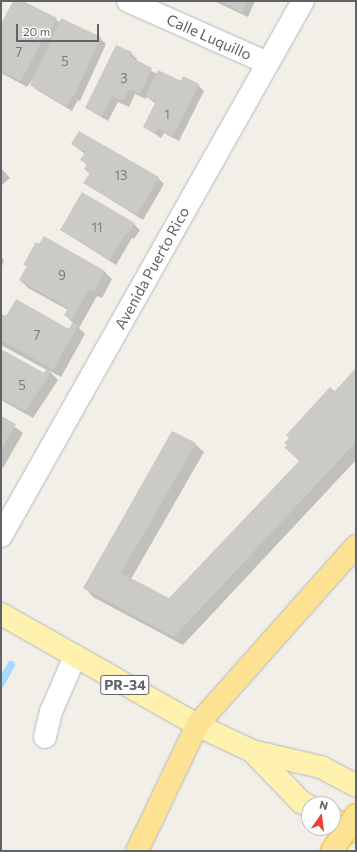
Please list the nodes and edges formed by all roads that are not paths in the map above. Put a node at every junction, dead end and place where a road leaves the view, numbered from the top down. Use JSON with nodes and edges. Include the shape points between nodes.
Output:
{"nodes":[{"id":1,"x":128,"y":1,"type":"edge"},
{"id":2,"x":303,"y":1,"type":"edge"},
{"id":3,"x":267,"y":63,"type":"junction"},
{"id":4,"x":1,"y":536,"type":"edge"},
{"id":5,"x":356,"y":546,"type":"edge"},
{"id":6,"x":1,"y":614,"type":"edge"},
{"id":7,"x":75,"y":656,"type":"junction"},
{"id":8,"x":197,"y":725,"type":"junction"},
{"id":9,"x":45,"y":737,"type":"dead end"},
{"id":10,"x":252,"y":752,"type":"junction"},
{"id":11,"x":356,"y":786,"type":"edge"},
{"id":12,"x":301,"y":802,"type":"edge"},
{"id":13,"x":356,"y":815,"type":"edge"},
{"id":14,"x":341,"y":824,"type":"edge"},
{"id":15,"x":356,"y":832,"type":"edge"},
{"id":16,"x":137,"y":851,"type":"edge"},
{"id":17,"x":332,"y":851,"type":"edge"}],
"edges":[{"from":1,"to":3,"type":"street","name":"Calle Luquillo"},
{"from":2,"to":3,"type":"street","name":"Avenida Puerto Rico"},
{"from":3,"to":4,"type":"street","name":"Avenida Puerto Rico"},
{"from":5,"to":8,"type":"highway"},
{"from":6,"to":7,"type":"main road","number":"PR-34"},
{"from":7,"to":8,"type":"main road","number":"PR-34"},
{"from":7,"to":9,"type":"street","via":[[51,712]]},
{"from":8,"to":10,"type":"main road","number":"PR-34"},
{"from":8,"to":16,"type":"highway"},
{"from":10,"to":11,"type":"main road","number":"PR-34","via":[[321,767]]},
{"from":10,"to":12,"type":"main road","number":"PR-34"},
{"from":13,"to":17,"type":"highway","bridge":true},
{"from":14,"to":15,"type":"main road"}]}
